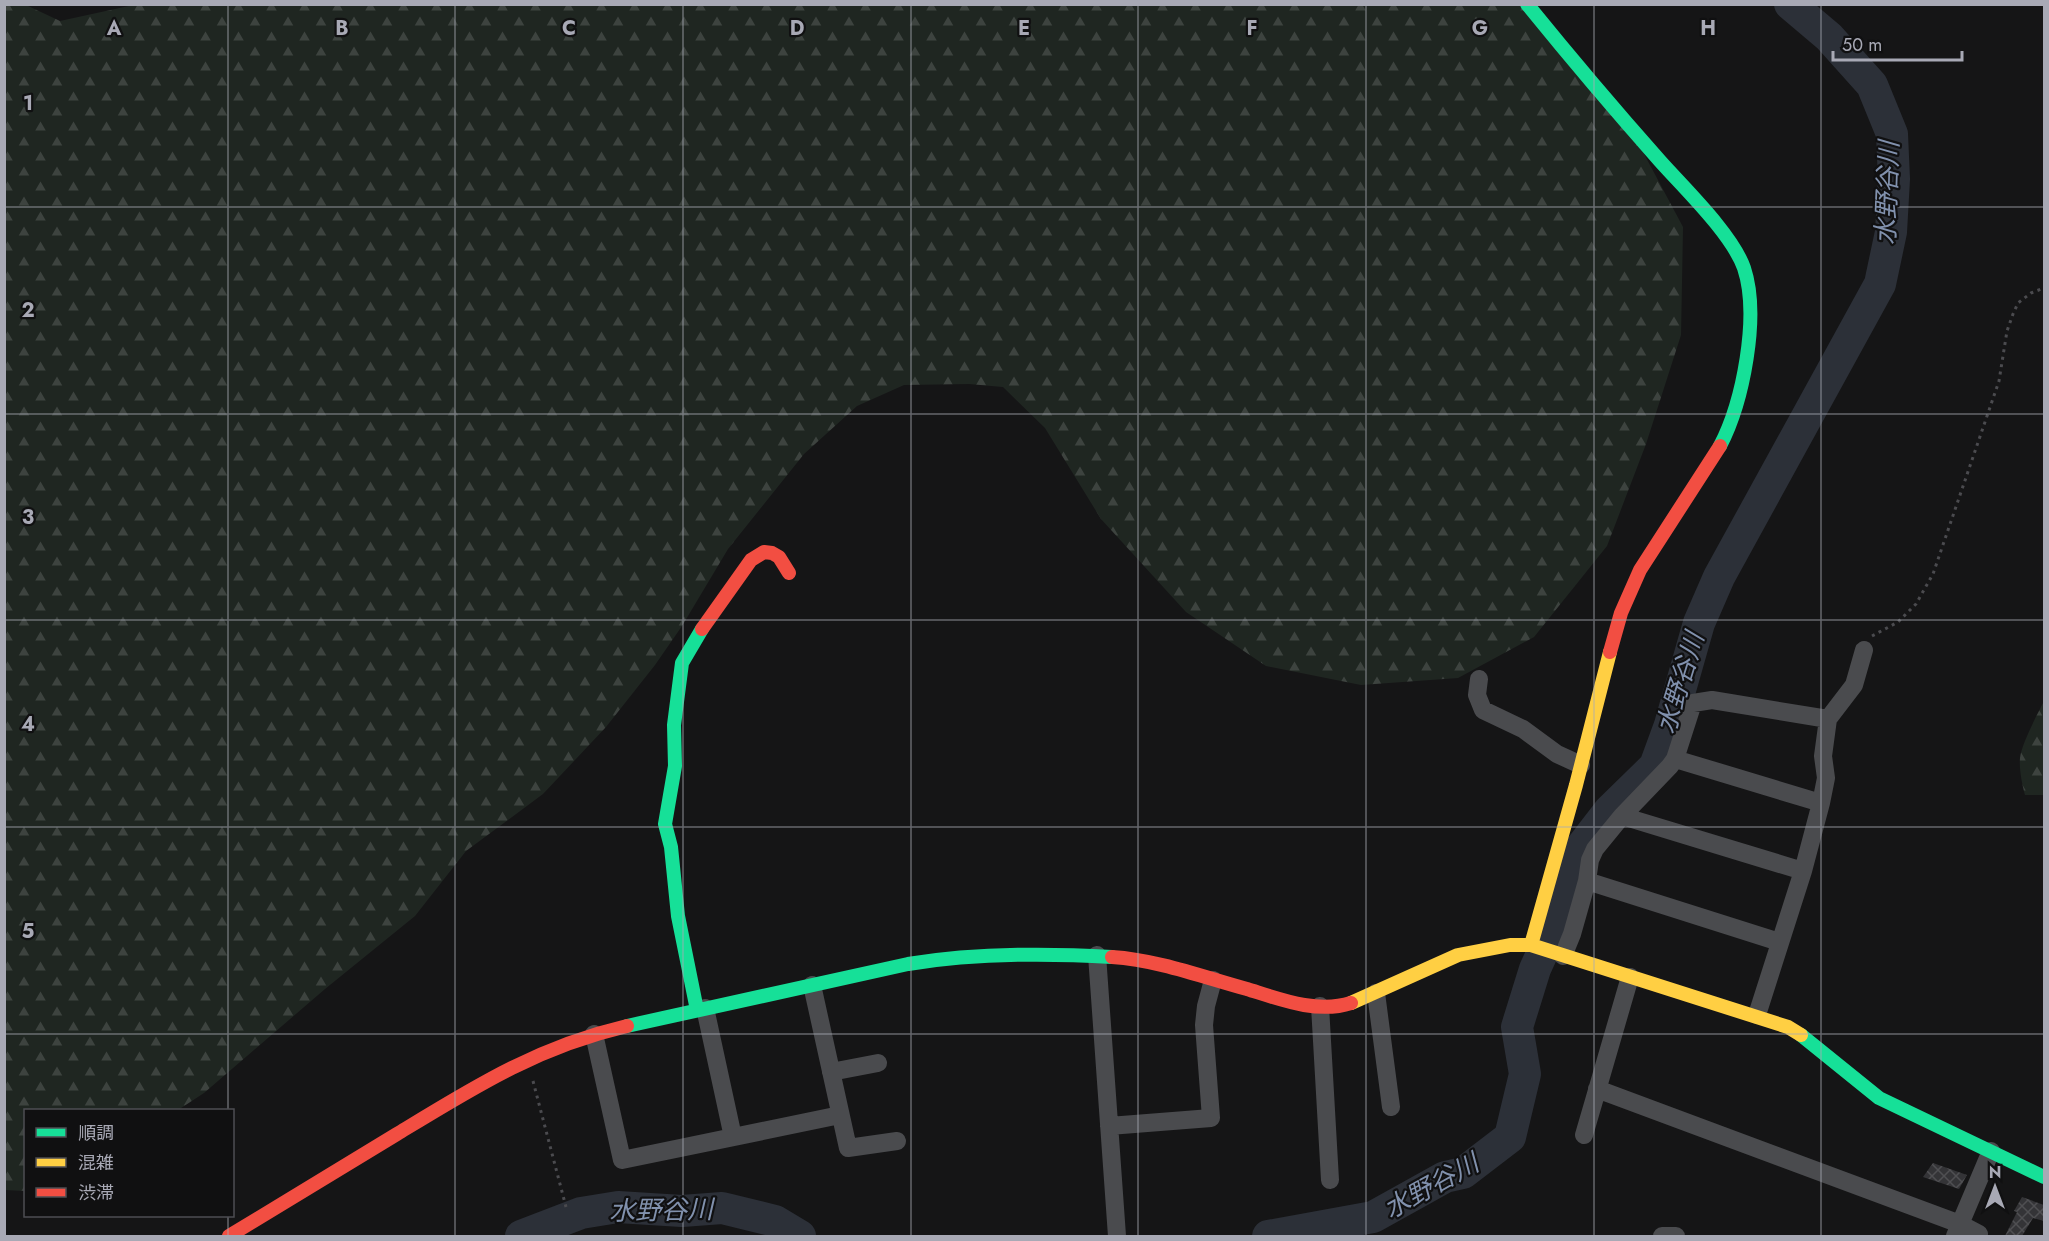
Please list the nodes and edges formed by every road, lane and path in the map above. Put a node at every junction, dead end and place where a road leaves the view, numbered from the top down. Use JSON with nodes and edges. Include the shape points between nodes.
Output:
{"nodes":[{"id":1,"x":1527,"y":4,"type":"edge"},
{"id":2,"x":2044,"y":288,"type":"edge"},
{"id":3,"x":789,"y":573,"type":"dead end"},
{"id":4,"x":1864,"y":650,"type":"joint"},
{"id":5,"x":1479,"y":679,"type":"dead end"},
{"id":6,"x":1828,"y":719,"type":"junction"},
{"id":7,"x":1675,"y":759,"type":"junction"},
{"id":8,"x":1581,"y":765,"type":"junction"},
{"id":9,"x":1821,"y":803,"type":"junction"},
{"id":10,"x":1622,"y":816,"type":"junction"},
{"id":11,"x":1803,"y":871,"type":"junction"},
{"id":12,"x":1587,"y":881,"type":"junction"},
{"id":13,"x":1779,"y":942,"type":"junction"},
{"id":14,"x":1534,"y":947,"type":"junction"},
{"id":15,"x":1097,"y":955,"type":"junction"},
{"id":16,"x":1559,"y":955,"type":"junction"},
{"id":17,"x":1630,"y":977,"type":"junction"},
{"id":18,"x":1213,"y":980,"type":"junction"},
{"id":19,"x":812,"y":985,"type":"junction"},
{"id":20,"x":1376,"y":993,"type":"junction"},
{"id":21,"x":1320,"y":1006,"type":"junction"},
{"id":22,"x":701,"y":1009,"type":"junction"},
{"id":23,"x":1757,"y":1015,"type":"junction"},
{"id":24,"x":594,"y":1034,"type":"junction"},
{"id":25,"x":528,"y":1059,"type":"junction"},
{"id":26,"x":878,"y":1063,"type":"dead end"},
{"id":27,"x":831,"y":1072,"type":"junction"},
{"id":28,"x":1598,"y":1089,"type":"junction"},
{"id":29,"x":1391,"y":1107,"type":"dead end"},
{"id":30,"x":840,"y":1115,"type":"junction"},
{"id":31,"x":1109,"y":1126,"type":"junction"},
{"id":32,"x":1584,"y":1135,"type":"dead end"},
{"id":33,"x":733,"y":1137,"type":"junction"},
{"id":34,"x":897,"y":1141,"type":"dead end"},
{"id":35,"x":1991,"y":1151,"type":"junction"},
{"id":36,"x":2044,"y":1176,"type":"edge"},
{"id":37,"x":1330,"y":1180,"type":"dead end"},
{"id":38,"x":566,"y":1207,"type":"dead end"},
{"id":39,"x":1958,"y":1230,"type":"edge"},
{"id":40,"x":229,"y":1236,"type":"edge"},
{"id":41,"x":1117,"y":1236,"type":"edge"},
{"id":42,"x":1662,"y":1236,"type":"edge"},
{"id":43,"x":1676,"y":1236,"type":"edge"},
{"id":44,"x":1978,"y":1236,"type":"edge"}],
"edges":[{"from":1,"to":8,"type":"street","via":[[1722,230],[1736,250],[1749,295],[1750,326],[1727,429],[1716,453],[1636,573],[1621,613]]},
{"from":2,"to":4,"type":"path","via":[[2018,303],[2013,314],[1999,381],[1933,574],[1916,604],[1898,622],[1869,638]]},
{"from":3,"to":22,"type":"street","via":[[772,553],[764,552],[750,560],[711,613],[682,663],[674,725],[675,766],[665,824],[678,916]]},
{"from":4,"to":6,"type":"street","via":[[1854,686]]},
{"from":5,"to":8,"type":"street","via":[[1477,695],[1483,710],[1523,729],[1557,754]]},
{"from":6,"to":7,"type":"street","via":[[1712,700],[1693,703]]},
{"from":6,"to":9,"type":"street"},
{"from":7,"to":9,"type":"street"},
{"from":7,"to":10,"type":"street"},
{"from":8,"to":14,"type":"street"},
{"from":9,"to":11,"type":"street"},
{"from":10,"to":11,"type":"street"},
{"from":10,"to":12,"type":"street","via":[[1595,849]]},
{"from":11,"to":13,"type":"street"},
{"from":12,"to":13,"type":"street"},
{"from":12,"to":16,"type":"street","via":[[1572,934]]},
{"from":13,"to":23,"type":"street"},
{"from":14,"to":16,"type":"street"},
{"from":14,"to":20,"type":"street","via":[[1510,945],[1458,955]]},
{"from":15,"to":18,"type":"street","via":[[1127,957]]},
{"from":15,"to":19,"type":"street","via":[[944,958]]},
{"from":15,"to":31,"type":"street"},
{"from":16,"to":17,"type":"street"},
{"from":17,"to":23,"type":"street"},
{"from":17,"to":28,"type":"street"},
{"from":18,"to":21,"type":"street","via":[[1294,1003]]},
{"from":18,"to":31,"type":"street","via":[[1204,1025],[1211,1118]]},
{"from":19,"to":22,"type":"street"},
{"from":19,"to":27,"type":"street"},
{"from":20,"to":21,"type":"street","via":[[1348,1004]]},
{"from":20,"to":29,"type":"street"},
{"from":21,"to":37,"type":"street"},
{"from":22,"to":24,"type":"street"},
{"from":22,"to":33,"type":"street"},
{"from":23,"to":35,"type":"street","via":[[1805,1037],[1879,1098]]},
{"from":24,"to":25,"type":"street"},
{"from":24,"to":33,"type":"street","via":[[622,1161]]},
{"from":25,"to":38,"type":"path"},
{"from":25,"to":40,"type":"street","via":[[488,1079]]},
{"from":26,"to":27,"type":"street"},
{"from":27,"to":30,"type":"street"},
{"from":28,"to":32,"type":"street"},
{"from":28,"to":39,"type":"street"},
{"from":30,"to":33,"type":"street"},
{"from":30,"to":34,"type":"street","via":[[848,1148]]},
{"from":31,"to":41,"type":"street"},
{"from":35,"to":36,"type":"street"},
{"from":35,"to":39,"type":"street"},
{"from":39,"to":44,"type":"street"},
{"from":42,"to":43,"type":"street"}]}
